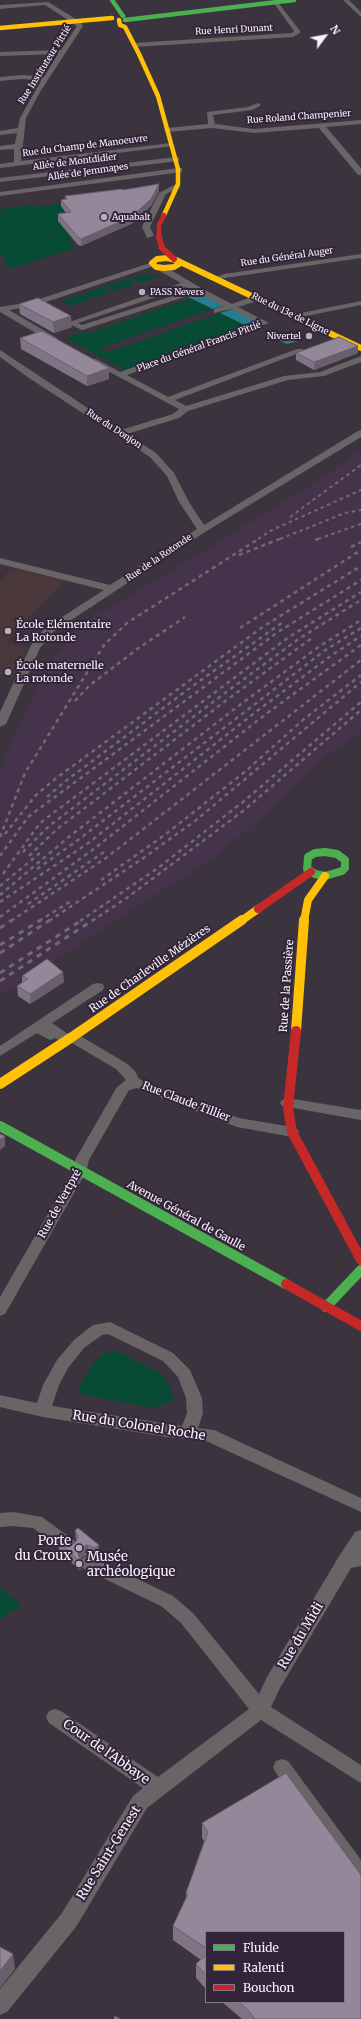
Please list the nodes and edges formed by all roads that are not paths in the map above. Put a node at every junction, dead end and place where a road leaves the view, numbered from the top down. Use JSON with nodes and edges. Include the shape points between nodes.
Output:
{"nodes":[{"id":1,"x":294,"y":0,"type":"edge"},
{"id":2,"x":346,"y":0,"type":"edge"},
{"id":3,"x":276,"y":2,"type":"junction"},
{"id":4,"x":113,"y":3,"type":"edge"},
{"id":5,"x":0,"y":7,"type":"edge"},
{"id":6,"x":361,"y":14,"type":"edge"},
{"id":7,"x":121,"y":19,"type":"junction"},
{"id":8,"x":77,"y":22,"type":"junction"},
{"id":9,"x":0,"y":28,"type":"edge"},
{"id":10,"x":134,"y":45,"type":"junction"},
{"id":11,"x":63,"y":52,"type":"junction"},
{"id":12,"x":0,"y":54,"type":"edge"},
{"id":13,"x":0,"y":79,"type":"edge"},
{"id":14,"x":46,"y":79,"type":"junction"},
{"id":15,"x":258,"y":106,"type":"dead end"},
{"id":16,"x":361,"y":122,"type":"edge"},
{"id":17,"x":212,"y":126,"type":"junction"},
{"id":18,"x":321,"y":126,"type":"junction"},
{"id":19,"x":21,"y":130,"type":"junction"},
{"id":20,"x":168,"y":130,"type":"junction"},
{"id":21,"x":0,"y":133,"type":"edge"},
{"id":22,"x":171,"y":145,"type":"junction"},
{"id":23,"x":18,"y":146,"type":"junction"},
{"id":24,"x":0,"y":148,"type":"edge"},
{"id":25,"x":176,"y":159,"type":"junction"},
{"id":26,"x":17,"y":164,"type":"junction"},
{"id":27,"x":128,"y":165,"type":"junction"},
{"id":28,"x":0,"y":166,"type":"edge"},
{"id":29,"x":179,"y":170,"type":"junction"},
{"id":30,"x":361,"y":173,"type":"edge"},
{"id":31,"x":137,"y":176,"type":"junction"},
{"id":32,"x":0,"y":180,"type":"edge"},
{"id":33,"x":177,"y":187,"type":"junction"},
{"id":34,"x":0,"y":194,"type":"edge"},
{"id":35,"x":159,"y":225,"type":"junction"},
{"id":36,"x":150,"y":236,"type":"junction"},
{"id":37,"x":361,"y":256,"type":"edge"},
{"id":38,"x":175,"y":259,"type":"junction"},
{"id":39,"x":157,"y":265,"type":"junction"},
{"id":40,"x":170,"y":268,"type":"junction"},
{"id":41,"x":217,"y":280,"type":"junction"},
{"id":42,"x":186,"y":284,"type":"junction"},
{"id":43,"x":198,"y":290,"type":"junction"},
{"id":44,"x":258,"y":298,"type":"junction"},
{"id":45,"x":361,"y":303,"type":"edge"},
{"id":46,"x":231,"y":306,"type":"junction"},
{"id":47,"x":1,"y":309,"type":"edge"},
{"id":48,"x":217,"y":311,"type":"dead end"},
{"id":49,"x":296,"y":316,"type":"junction"},
{"id":50,"x":63,"y":345,"type":"edge"},
{"id":51,"x":361,"y":348,"type":"edge"},
{"id":52,"x":300,"y":351,"type":"edge"},
{"id":53,"x":0,"y":353,"type":"edge"},
{"id":54,"x":84,"y":356,"type":"edge"},
{"id":55,"x":361,"y":359,"type":"edge"},
{"id":56,"x":120,"y":375,"type":"junction"},
{"id":57,"x":168,"y":400,"type":"junction"},
{"id":58,"x":185,"y":409,"type":"junction"},
{"id":59,"x":120,"y":433,"type":"junction"},
{"id":60,"x":361,"y":433,"type":"edge"},
{"id":61,"x":202,"y":530,"type":"junction"},
{"id":62,"x":0,"y":561,"type":"edge"},
{"id":63,"x":113,"y":589,"type":"junction"},
{"id":64,"x":0,"y":724,"type":"edge"},
{"id":65,"x":355,"y":858,"type":"dead end"},
{"id":66,"x":344,"y":861,"type":"junction"},
{"id":67,"x":311,"y":872,"type":"junction"},
{"id":68,"x":325,"y":876,"type":"junction"},
{"id":69,"x":98,"y":987,"type":"dead end"},
{"id":70,"x":68,"y":1040,"type":"junction"},
{"id":71,"x":0,"y":1052,"type":"edge"},
{"id":72,"x":134,"y":1083,"type":"junction"},
{"id":73,"x":0,"y":1084,"type":"edge"},
{"id":74,"x":287,"y":1103,"type":"junction"},
{"id":75,"x":361,"y":1115,"type":"edge"},
{"id":76,"x":0,"y":1126,"type":"edge"},
{"id":77,"x":292,"y":1132,"type":"junction"},
{"id":78,"x":80,"y":1172,"type":"junction"},
{"id":79,"x":361,"y":1260,"type":"edge"},
{"id":80,"x":361,"y":1270,"type":"edge"},
{"id":81,"x":326,"y":1307,"type":"junction"},
{"id":82,"x":0,"y":1310,"type":"edge"},
{"id":83,"x":361,"y":1326,"type":"edge"},
{"id":84,"x":0,"y":1401,"type":"edge"},
{"id":85,"x":43,"y":1411,"type":"junction"},
{"id":86,"x":188,"y":1433,"type":"junction"},
{"id":87,"x":361,"y":1505,"type":"edge"},
{"id":88,"x":0,"y":1520,"type":"edge"},
{"id":89,"x":361,"y":1536,"type":"edge"},
{"id":90,"x":69,"y":1546,"type":"edge"},
{"id":91,"x":361,"y":1559,"type":"edge"},
{"id":92,"x":88,"y":1563,"type":"dead end"},
{"id":93,"x":344,"y":1563,"type":"junction"},
{"id":94,"x":261,"y":1710,"type":"junction"},
{"id":95,"x":55,"y":1717,"type":"dead end"},
{"id":96,"x":282,"y":1767,"type":"dead end"},
{"id":97,"x":361,"y":1775,"type":"edge"},
{"id":98,"x":158,"y":1788,"type":"junction"},
{"id":99,"x":361,"y":1875,"type":"edge"},
{"id":100,"x":0,"y":2005,"type":"edge"}],
"edges":[{"from":1,"to":3,"type":"main road"},
{"from":2,"to":6,"type":"street"},
{"from":3,"to":7,"type":"main road"},
{"from":3,"to":10,"type":"street","name":"Rue Henri Dunant","via":[[298,32],[293,35]]},
{"from":4,"to":7,"type":"main road","via":[[112,10]]},
{"from":5,"to":8,"type":"street","via":[[46,3]]},
{"from":7,"to":8,"type":"main road"},
{"from":7,"to":10,"type":"main road","name":"Rue du 13e de Ligne"},
{"from":8,"to":9,"type":"main road"},
{"from":8,"to":11,"type":"street","name":"Rue Instituteur Pittié","via":[[80,26]]},
{"from":10,"to":20,"type":"main road","name":"Rue du 13e de Ligne","via":[[158,96]]},
{"from":11,"to":12,"type":"street"},
{"from":11,"to":14,"type":"street","name":"Rue Instituteur Pittié"},
{"from":13,"to":14,"type":"street"},
{"from":14,"to":19,"type":"street","name":"Rue Instituteur Pittié","via":[[23,118]]},
{"from":15,"to":17,"type":"street","via":[[209,113]]},
{"from":16,"to":18,"type":"street","name":"Rue Roland Champenier"},
{"from":17,"to":18,"type":"street","name":"Rue Roland Champenier","via":[[254,131]]},
{"from":17,"to":20,"type":"street","name":"Rue Roland Champenier"},
{"from":18,"to":30,"type":"street"},
{"from":19,"to":21,"type":"street"},
{"from":19,"to":23,"type":"street","name":"Rue Instituteur Pittié"},
{"from":20,"to":22,"type":"main road","name":"Rue du 13e de Ligne"},
{"from":22,"to":25,"type":"main road","name":"Rue du 13e de Ligne"},
{"from":22,"to":26,"type":"street","name":"Rue du Champ de Manoeuvre"},
{"from":23,"to":24,"type":"street"},
{"from":23,"to":26,"type":"street","name":"Rue Instituteur Pittié"},
{"from":25,"to":27,"type":"street","name":"Allée de Montdidier"},
{"from":25,"to":29,"type":"main road","name":"Rue du 13e de Ligne"},
{"from":26,"to":28,"type":"street","name":"Rue du Champ de Manoeuvre"},
{"from":27,"to":31,"type":"street"},
{"from":27,"to":32,"type":"street","name":"Allée de Montdidier"},
{"from":29,"to":31,"type":"street","name":"Allée de Jemmapes"},
{"from":29,"to":33,"type":"main road","name":"Rue du 13e de Ligne"},
{"from":31,"to":34,"type":"street","name":"Allée de Jemmapes"},
{"from":33,"to":35,"type":"main road","name":"Rue du 13e de Ligne"},
{"from":33,"to":36,"type":"street","via":[[163,194],[146,227]]},
{"from":35,"to":36,"type":"main road","name":"Rue du 13e de Ligne","via":[[152,230]]},
{"from":35,"to":38,"type":"main road","name":"Rue du 13e de Ligne","via":[[159,242]]},
{"from":36,"to":39,"type":"main road"},
{"from":37,"to":41,"type":"street","name":"Rue du Général Auger","via":[[224,276]]},
{"from":38,"to":39,"type":"main road"},
{"from":38,"to":40,"type":"main road","via":[[179,264]]},
{"from":38,"to":41,"type":"main road","name":"Rue du 13e de Ligne"},
{"from":39,"to":40,"type":"main road","name":"Rue du 13e de Ligne"},
{"from":39,"to":42,"type":"street","name":"Place du Général Francis Pittié"},
{"from":39,"to":47,"type":"street","via":[[31,304]]},
{"from":40,"to":41,"type":"main road","name":"Rue du 13e de Ligne"},
{"from":41,"to":44,"type":"main road","name":"Rue du 13e de Ligne"},
{"from":42,"to":43,"type":"street","name":"Place du Général Francis Pittié"},
{"from":42,"to":43,"type":"street","via":[[71,323],[82,328]]},
{"from":43,"to":46,"type":"street","name":"Place du Général Francis Pittié"},
{"from":44,"to":46,"type":"street"},
{"from":44,"to":49,"type":"main road","name":"Rue du 13e de Ligne"},
{"from":45,"to":49,"type":"street"},
{"from":46,"to":48,"type":"street"},
{"from":46,"to":56,"type":"street","name":"Place du Général Francis Pittié","via":[[265,323]]},
{"from":47,"to":50,"type":"street"},
{"from":49,"to":51,"type":"main road","name":"Rue du 13e de Ligne"},
{"from":52,"to":57,"type":"street"},
{"from":53,"to":59,"type":"street","name":"Rue du Donjon"},
{"from":54,"to":56,"type":"street","name":"Place du Général Francis Pittié"},
{"from":55,"to":58,"type":"street","via":[[320,374],[287,378]]},
{"from":56,"to":57,"type":"street","name":"Place du Général Francis Pittié"},
{"from":57,"to":58,"type":"street","name":"Place du Général Francis Pittié"},
{"from":58,"to":59,"type":"street","via":[[176,416]]},
{"from":59,"to":61,"type":"street","name":"Rue du Donjon","via":[[161,462]]},
{"from":60,"to":61,"type":"street","name":"Rue de la Rotonde"},
{"from":61,"to":63,"type":"street","name":"Rue de la Rotonde"},
{"from":62,"to":63,"type":"street"},
{"from":63,"to":64,"type":"street","name":"Rue de la Rotonde","via":[[58,623],[42,638]]},
{"from":65,"to":66,"type":"main road"},
{"from":66,"to":67,"type":"main road","via":[[325,852],[311,855],[306,860]]},
{"from":66,"to":68,"type":"main road","via":[[342,871]]},
{"from":67,"to":68,"type":"main road"},
{"from":67,"to":70,"type":"main road","name":"Rue de Charleville Mézières"},
{"from":68,"to":74,"type":"main road","name":"Rue de la Passière","via":[[308,900],[304,914],[298,1012]]},
{"from":69,"to":70,"type":"street","via":[[43,1023]]},
{"from":70,"to":71,"type":"street","via":[[37,1027]]},
{"from":70,"to":72,"type":"street","name":"Rue Claude Tillier","via":[[121,1066],[130,1074]]},
{"from":70,"to":73,"type":"main road","name":"Rue de Charleville Mézières"},
{"from":72,"to":77,"type":"street","name":"Rue Claude Tillier","via":[[237,1122]]},
{"from":72,"to":78,"type":"street","name":"Rue de Vertpré","via":[[124,1087],[82,1160]]},
{"from":74,"to":75,"type":"street"},
{"from":74,"to":77,"type":"main road"},
{"from":76,"to":78,"type":"main road","name":"Avenue Général de Gaulle"},
{"from":77,"to":79,"type":"main road"},
{"from":78,"to":81,"type":"main road","name":"Avenue Général de Gaulle"},
{"from":78,"to":82,"type":"street","name":"Rue de Vertpré"},
{"from":80,"to":81,"type":"main road"},
{"from":81,"to":83,"type":"main road","name":"Avenue Général de Gaulle"},
{"from":84,"to":85,"type":"street","name":"Rue du Colonel Roche"},
{"from":85,"to":86,"type":"street","name":"Rue du Colonel Roche"},
{"from":85,"to":86,"type":"street","via":[[51,1385],[62,1364],[79,1344],[98,1329],[110,1328],[168,1357],[185,1374],[194,1398],[195,1413]]},
{"from":86,"to":87,"type":"street","name":"Rue du Colonel Roche","via":[[208,1435]]},
{"from":88,"to":90,"type":"street","via":[[36,1522]]},
{"from":89,"to":93,"type":"street","name":"Rue du Midi"},
{"from":91,"to":93,"type":"street"},
{"from":92,"to":94,"type":"street","via":[[167,1601],[187,1618]]},
{"from":93,"to":94,"type":"street","name":"Rue du Midi","via":[[273,1684]]},
{"from":94,"to":97,"type":"street"},
{"from":94,"to":98,"type":"street","name":"Rue Saint-Genest"},
{"from":95,"to":98,"type":"street","name":"Cour de l'Abbaye"},
{"from":96,"to":99,"type":"street"},
{"from":98,"to":100,"type":"street","name":"Rue Saint-Genest","via":[[140,1802],[69,1920]]}]}
